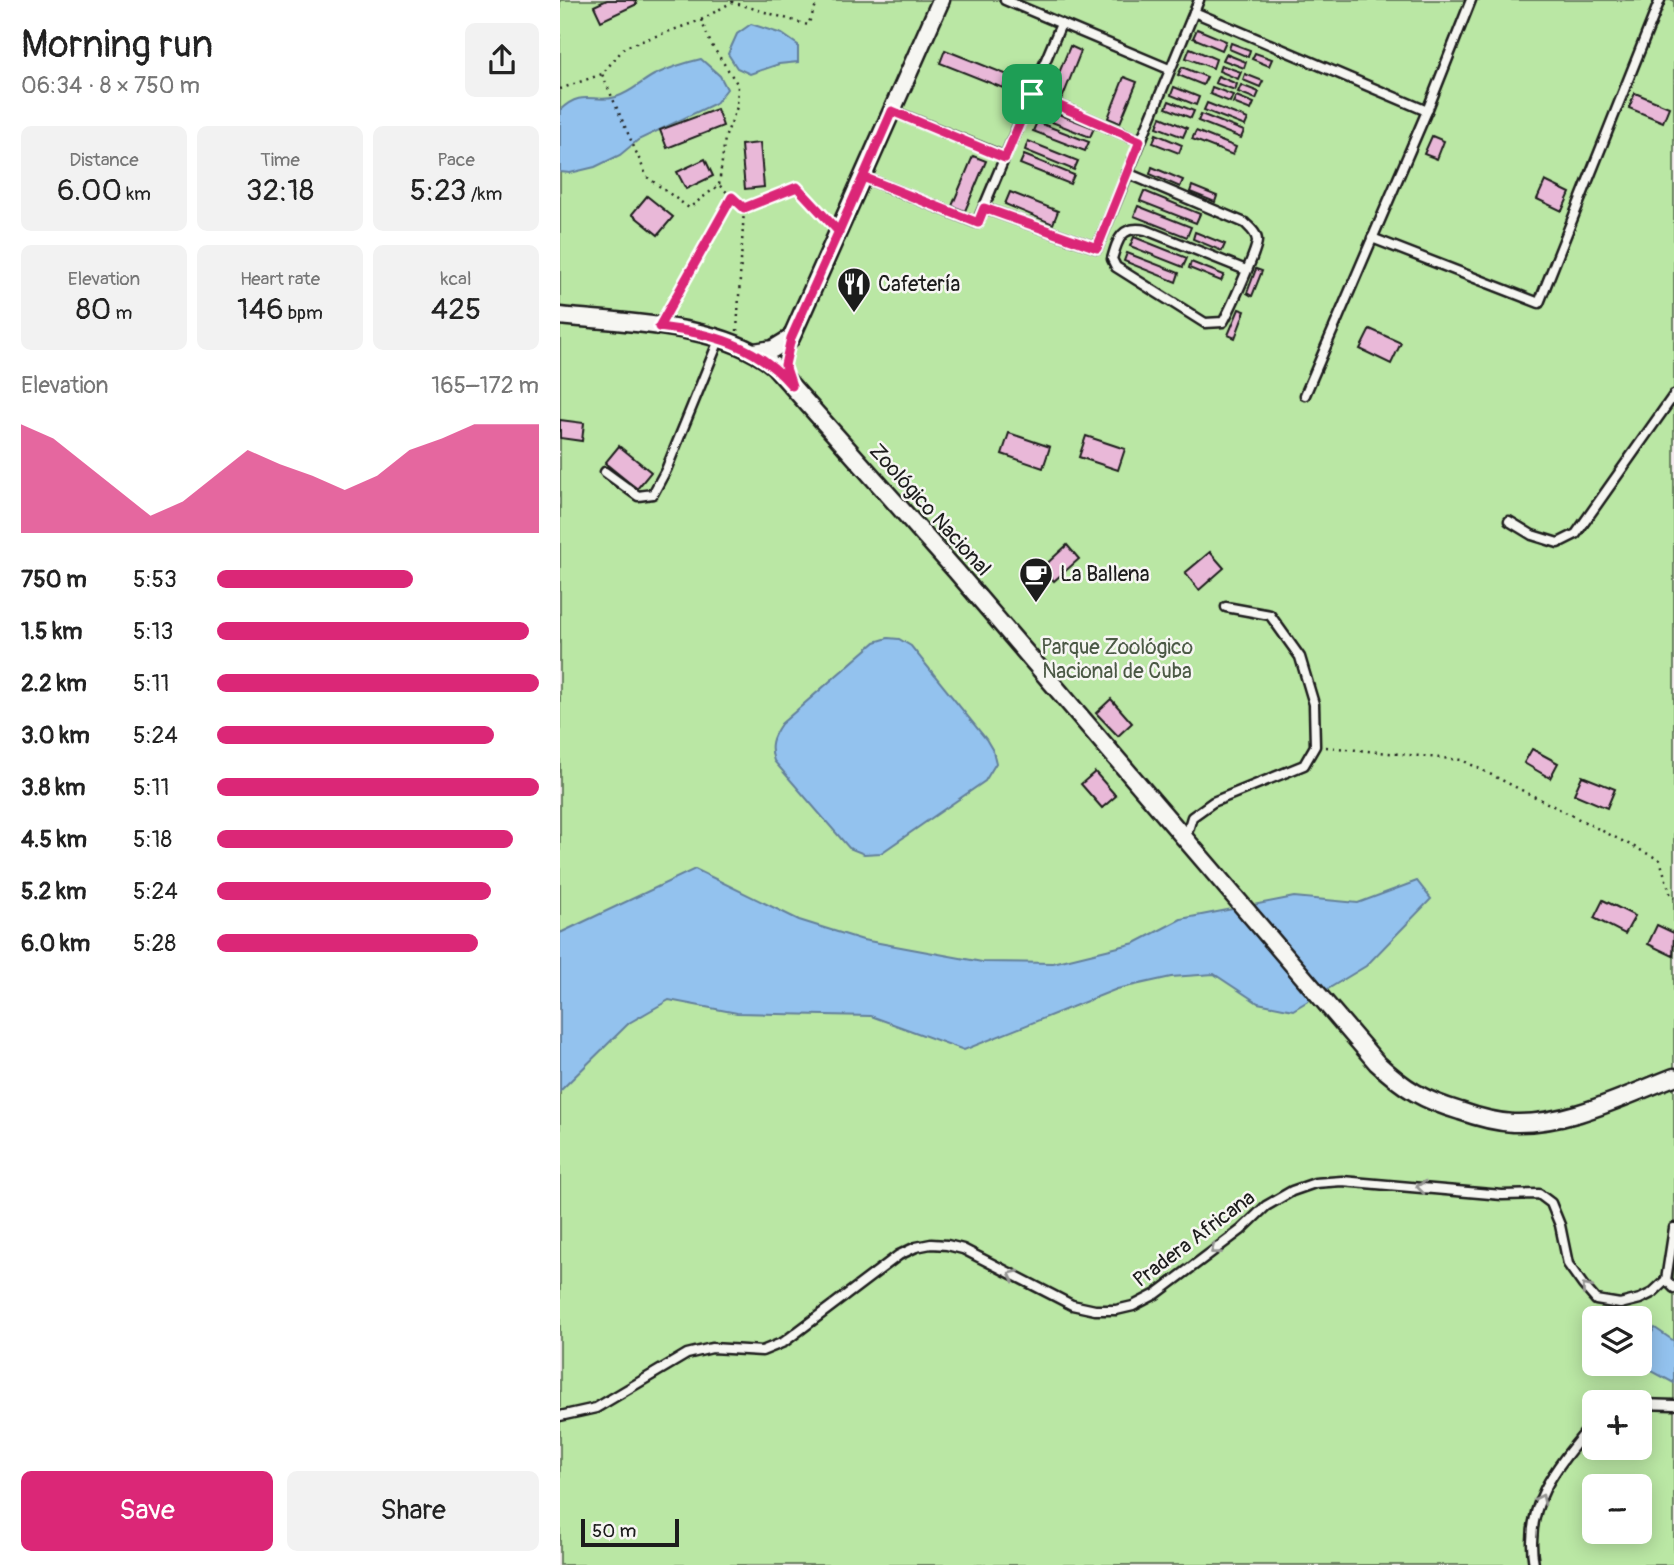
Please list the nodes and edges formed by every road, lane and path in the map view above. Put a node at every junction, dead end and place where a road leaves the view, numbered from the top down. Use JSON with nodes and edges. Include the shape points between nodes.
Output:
{"nodes":[{"id":1,"x":818,"y":0,"type":"edge"},
{"id":2,"x":941,"y":0,"type":"edge"},
{"id":3,"x":1005,"y":0,"type":"edge"},
{"id":4,"x":1199,"y":0,"type":"edge"},
{"id":5,"x":1471,"y":0,"type":"edge"},
{"id":6,"x":1660,"y":0,"type":"edge"},
{"id":7,"x":1194,"y":12,"type":"junction"},
{"id":8,"x":701,"y":20,"type":"junction"},
{"id":9,"x":1061,"y":24,"type":"junction"},
{"id":10,"x":1169,"y":69,"type":"junction"},
{"id":11,"x":602,"y":74,"type":"junction"},
{"id":12,"x":560,"y":89,"type":"edge"},
{"id":13,"x":1032,"y":94,"type":"junction"},
{"id":14,"x":892,"y":111,"type":"junction"},
{"id":15,"x":1427,"y":111,"type":"junction"},
{"id":16,"x":1140,"y":141,"type":"junction"},
{"id":17,"x":1005,"y":158,"type":"junction"},
{"id":18,"x":1127,"y":173,"type":"junction"},
{"id":19,"x":863,"y":177,"type":"junction"},
{"id":20,"x":719,"y":185,"type":"junction"},
{"id":21,"x":732,"y":197,"type":"junction"},
{"id":22,"x":744,"y":208,"type":"junction"},
{"id":23,"x":984,"y":208,"type":"junction"},
{"id":24,"x":839,"y":232,"type":"junction"},
{"id":25,"x":1372,"y":238,"type":"junction"},
{"id":26,"x":1246,"y":270,"type":"junction"},
{"id":27,"x":560,"y":316,"type":"edge"},
{"id":28,"x":659,"y":327,"type":"junction"},
{"id":29,"x":791,"y":338,"type":"junction"},
{"id":30,"x":719,"y":340,"type":"junction"},
{"id":31,"x":736,"y":345,"type":"junction"},
{"id":32,"x":754,"y":352,"type":"junction"},
{"id":33,"x":792,"y":386,"type":"junction"},
{"id":34,"x":1305,"y":395,"type":"dead end"},
{"id":35,"x":1674,"y":395,"type":"edge"},
{"id":36,"x":605,"y":472,"type":"dead end"},
{"id":37,"x":1509,"y":521,"type":"dead end"},
{"id":38,"x":1226,"y":607,"type":"dead end"},
{"id":39,"x":1315,"y":746,"type":"junction"},
{"id":40,"x":1186,"y":836,"type":"junction"},
{"id":41,"x":1674,"y":898,"type":"edge"},
{"id":42,"x":1674,"y":1077,"type":"edge"},
{"id":43,"x":1674,"y":1228,"type":"edge"},
{"id":44,"x":1666,"y":1280,"type":"junction"},
{"id":45,"x":1674,"y":1288,"type":"edge"},
{"id":46,"x":1652,"y":1404,"type":"edge"},
{"id":47,"x":1674,"y":1405,"type":"edge"},
{"id":48,"x":560,"y":1416,"type":"edge"},
{"id":49,"x":1582,"y":1436,"type":"edge"},
{"id":50,"x":1534,"y":1565,"type":"edge"}],
"edges":[{"from":1,"to":8,"type":"path","via":[[808,26],[732,2]]},
{"from":2,"to":14,"type":"street"},
{"from":3,"to":9,"type":"lane"},
{"from":4,"to":7,"type":"lane"},
{"from":5,"to":15,"type":"lane"},
{"from":6,"to":25,"type":"lane","via":[[1539,303]]},
{"from":7,"to":10,"type":"lane"},
{"from":7,"to":15,"type":"lane"},
{"from":8,"to":11,"type":"path","via":[[625,47]]},
{"from":8,"to":20,"type":"path","via":[[738,85]]},
{"from":9,"to":10,"type":"lane"},
{"from":9,"to":13,"type":"lane"},
{"from":10,"to":16,"type":"lane"},
{"from":11,"to":12,"type":"path"},
{"from":11,"to":20,"type":"path","via":[[647,177],[689,208]]},
{"from":13,"to":16,"type":"lane"},
{"from":13,"to":17,"type":"lane"},
{"from":14,"to":17,"type":"lane"},
{"from":14,"to":19,"type":"street"},
{"from":15,"to":25,"type":"lane"},
{"from":16,"to":18,"type":"lane"},
{"from":17,"to":23,"type":"lane"},
{"from":18,"to":23,"type":"lane","via":[[1097,248]]},
{"from":18,"to":26,"type":"lane","via":[[1245,223],[1258,242]]},
{"from":19,"to":23,"type":"lane","via":[[978,223]]},
{"from":19,"to":24,"type":"street"},
{"from":20,"to":21,"type":"path"},
{"from":21,"to":22,"type":"path"},
{"from":21,"to":28,"type":"path"},
{"from":22,"to":24,"type":"path","via":[[797,187]]},
{"from":22,"to":31,"type":"path"},
{"from":24,"to":29,"type":"street"},
{"from":25,"to":34,"type":"lane"},
{"from":26,"to":26,"type":"lane","via":[[1230,311],[1223,322],[1214,324],[1205,323],[1125,273],[1112,259],[1121,236],[1134,228]]},
{"from":27,"to":28,"type":"street","name":"Zoológico Nacional"},
{"from":28,"to":30,"type":"street","name":"Zoológico Nacional"},
{"from":29,"to":32,"type":"street","via":[[773,349]]},
{"from":29,"to":33,"type":"street","via":[[785,365]]},
{"from":30,"to":31,"type":"street","name":"Zoológico Nacional"},
{"from":30,"to":36,"type":"lane","via":[[653,494],[638,496]]},
{"from":31,"to":32,"type":"street","name":"Zoológico Nacional"},
{"from":32,"to":33,"type":"street","name":"Zoológico Nacional"},
{"from":33,"to":40,"type":"street","name":"Zoológico Nacional"},
{"from":35,"to":37,"type":"lane","via":[[1576,534],[1558,543]]},
{"from":38,"to":39,"type":"lane","via":[[1270,615],[1300,657],[1314,704]]},
{"from":39,"to":40,"type":"lane","via":[[1304,765],[1213,802],[1192,817]]},
{"from":39,"to":41,"type":"path","via":[[1462,760],[1660,860]]},
{"from":40,"to":42,"type":"street","name":"Zoológico Nacional","via":[[1377,1063],[1427,1101],[1514,1123],[1546,1120],[1580,1113]]},
{"from":43,"to":44,"type":"lane"},
{"from":44,"to":45,"type":"lane"},
{"from":44,"to":48,"type":"lane","name":"Pradera Africana","one_way":true,"via":[[1640,1299],[1620,1304],[1596,1300],[1568,1264],[1552,1203],[1539,1194],[1315,1183],[1266,1206],[1195,1266],[1133,1306],[1096,1310],[1072,1305],[963,1249],[923,1245],[899,1255],[784,1342],[762,1351],[712,1348],[687,1354],[596,1408]]},
{"from":46,"to":47,"type":"lane"},
{"from":50,"to":49,"type":"lane","one_way":true,"via":[[1530,1534],[1537,1502]]}]}
